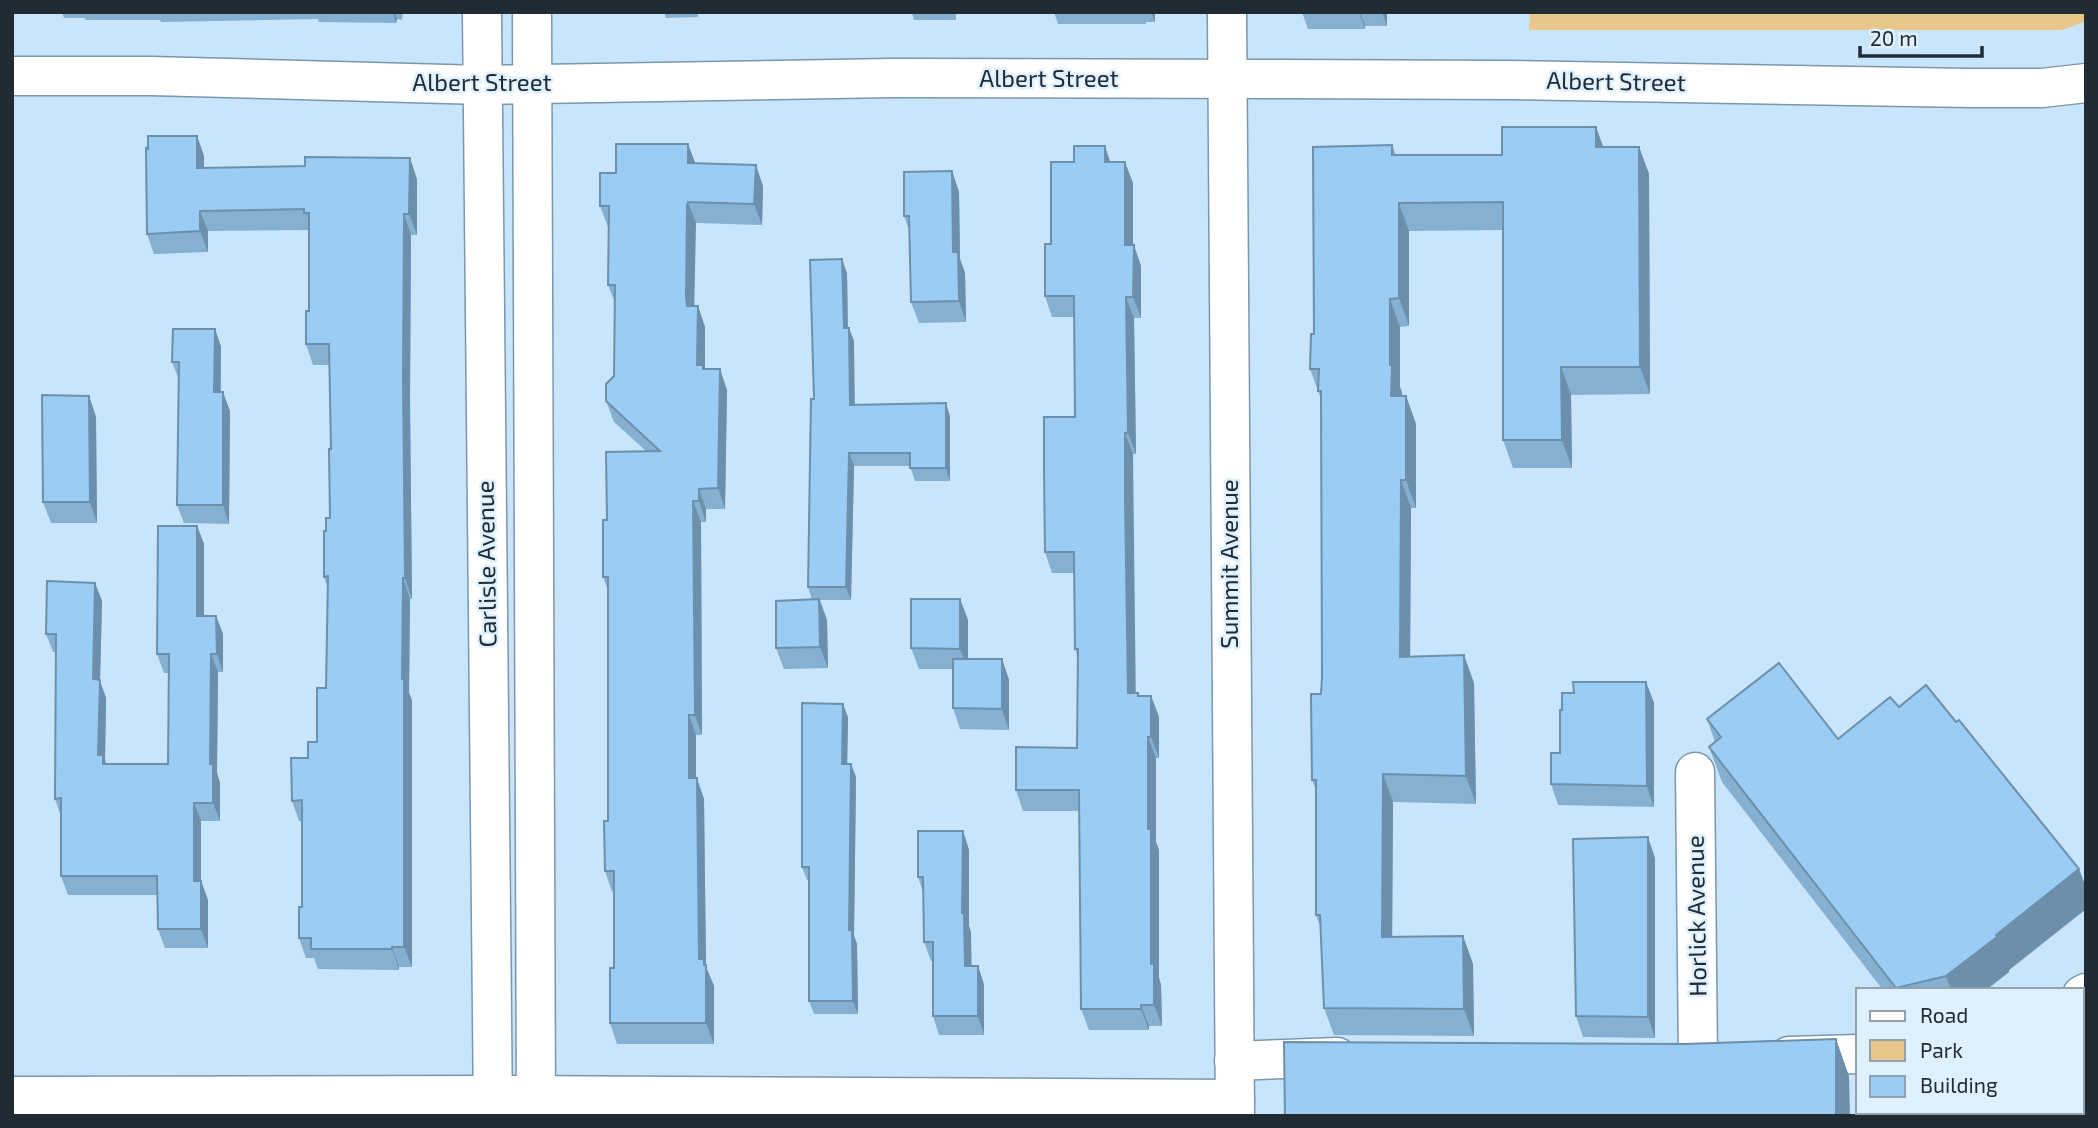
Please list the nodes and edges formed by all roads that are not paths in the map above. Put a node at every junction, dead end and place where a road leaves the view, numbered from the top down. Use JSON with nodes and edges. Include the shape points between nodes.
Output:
{"nodes":[{"id":1,"x":482,"y":12,"type":"edge"},
{"id":2,"x":531,"y":12,"type":"edge"},
{"id":3,"x":1227,"y":12,"type":"edge"},
{"id":4,"x":12,"y":76,"type":"edge"},
{"id":5,"x":1226,"y":79,"type":"junction"},
{"id":6,"x":2086,"y":83,"type":"edge"},
{"id":7,"x":533,"y":84,"type":"junction"},
{"id":8,"x":483,"y":85,"type":"junction"},
{"id":9,"x":1695,"y":772,"type":"dead end"},
{"id":10,"x":1856,"y":1054,"type":"edge"},
{"id":11,"x":1373,"y":1057,"type":"edge"},
{"id":12,"x":1658,"y":1059,"type":"edge"},
{"id":13,"x":1698,"y":1060,"type":"junction"},
{"id":14,"x":1234,"y":1061,"type":"junction"},
{"id":15,"x":12,"y":1096,"type":"edge"},
{"id":16,"x":493,"y":1105,"type":"edge"},
{"id":17,"x":536,"y":1106,"type":"edge"},
{"id":18,"x":1235,"y":1107,"type":"edge"}],
"edges":[{"from":1,"to":8,"type":"street","name":"Carlisle Avenue"},
{"from":2,"to":7,"type":"street","name":"Carlisle Avenue"},
{"from":3,"to":5,"type":"street","name":"Summit Avenue"},
{"from":4,"to":8,"type":"street","name":"Albert Street"},
{"from":5,"to":6,"type":"street","name":"Albert Street","via":[[1970,88]]},
{"from":5,"to":7,"type":"street","name":"Albert Street"},
{"from":5,"to":14,"type":"street","name":"Summit Avenue"},
{"from":7,"to":8,"type":"street","name":"Albert Street"},
{"from":7,"to":17,"type":"street","name":"Carlisle Avenue"},
{"from":8,"to":16,"type":"street","name":"Carlisle Avenue"},
{"from":9,"to":13,"type":"street","name":"Horlick Avenue"},
{"from":10,"to":13,"type":"street"},
{"from":11,"to":14,"type":"street"},
{"from":12,"to":13,"type":"street"},
{"from":14,"to":18,"type":"street","name":"Summit Avenue"},
{"from":15,"to":16,"type":"street"},
{"from":16,"to":17,"type":"street"},
{"from":17,"to":18,"type":"street"}]}
